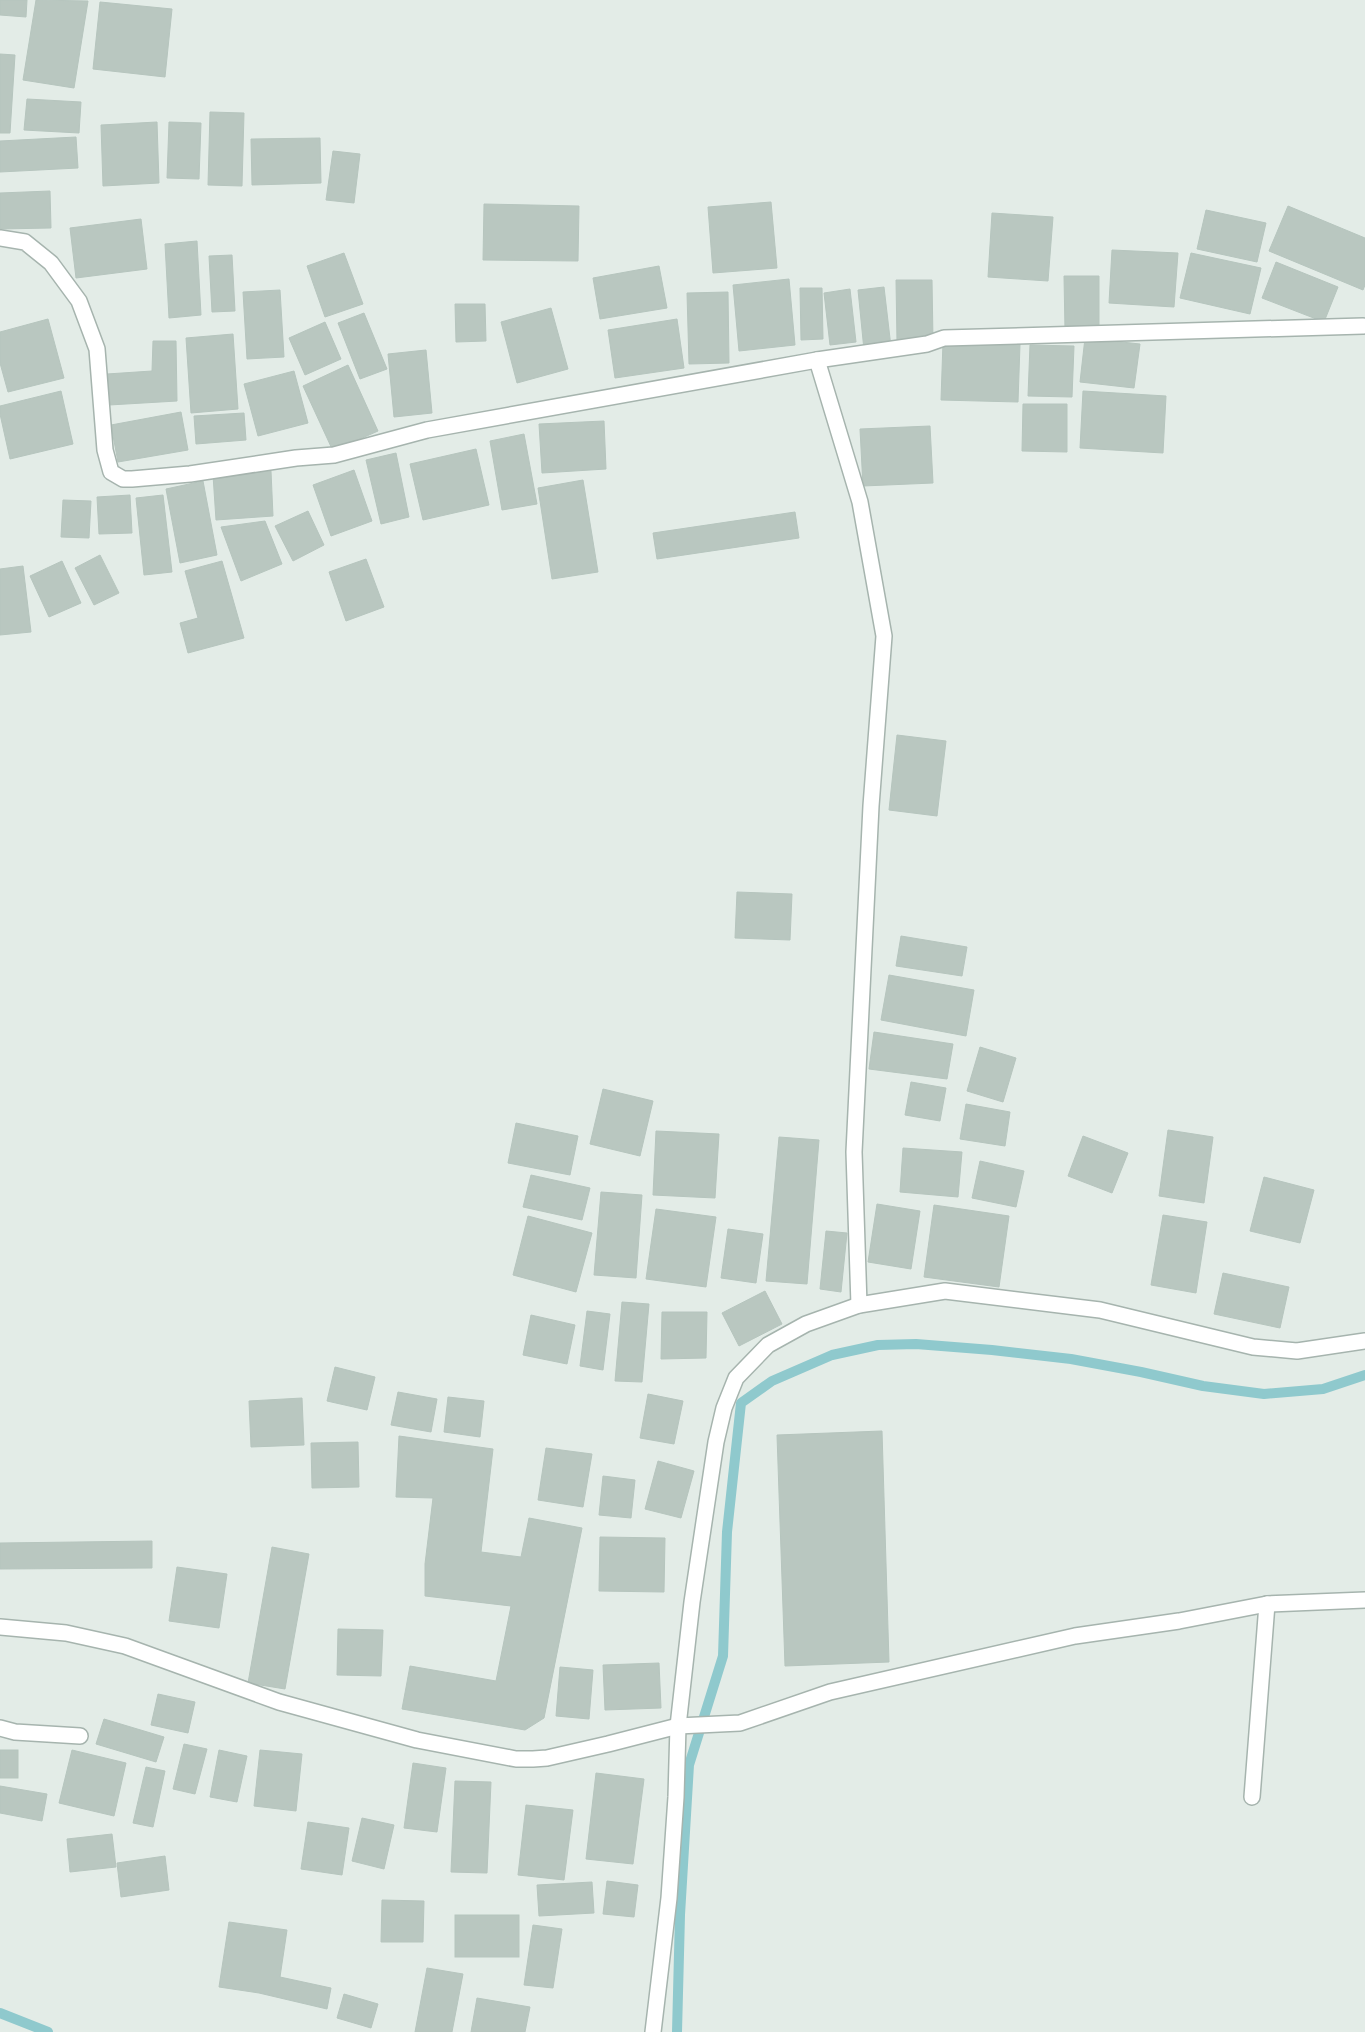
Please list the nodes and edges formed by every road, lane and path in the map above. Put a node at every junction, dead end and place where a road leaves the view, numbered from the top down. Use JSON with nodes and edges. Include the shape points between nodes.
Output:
{"nodes":[{"id":1,"x":0,"y":238,"type":"edge"},
{"id":2,"x":1363,"y":326,"type":"dead end"},
{"id":3,"x":817,"y":360,"type":"junction"},
{"id":4,"x":859,"y":1305,"type":"junction"},
{"id":5,"x":1365,"y":1341,"type":"edge"},
{"id":6,"x":1365,"y":1600,"type":"edge"},
{"id":7,"x":1266,"y":1604,"type":"junction"},
{"id":8,"x":0,"y":1627,"type":"edge"},
{"id":9,"x":684,"y":1725,"type":"junction"},
{"id":10,"x":0,"y":1728,"type":"edge"},
{"id":11,"x":80,"y":1736,"type":"dead end"},
{"id":12,"x":1252,"y":1797,"type":"dead end"},
{"id":13,"x":653,"y":2032,"type":"edge"}],
"edges":[{"from":1,"to":3,"type":"street","via":[[25,242],[52,263],[80,301],[97,350],[108,464],[111,472],[123,479],[190,474],[334,454],[428,430]]},
{"from":2,"to":3,"type":"street","via":[[944,338],[927,344]]},
{"from":3,"to":4,"type":"street","via":[[860,502],[884,636],[871,806],[854,1152]]},
{"from":4,"to":5,"type":"street","via":[[945,1291],[1100,1310],[1253,1347],[1297,1351]]},
{"from":4,"to":9,"type":"street","via":[[806,1324],[768,1345],[736,1378],[724,1408],[716,1442],[692,1602]]},
{"from":6,"to":7,"type":"street"},
{"from":7,"to":9,"type":"street","via":[[1075,1636],[830,1692],[740,1723]]},
{"from":7,"to":12,"type":"street"},
{"from":8,"to":9,"type":"street","via":[[66,1633],[125,1646],[279,1702],[417,1740],[516,1759],[547,1758]]},
{"from":9,"to":13,"type":"street"},
{"from":10,"to":11,"type":"street"}]}
